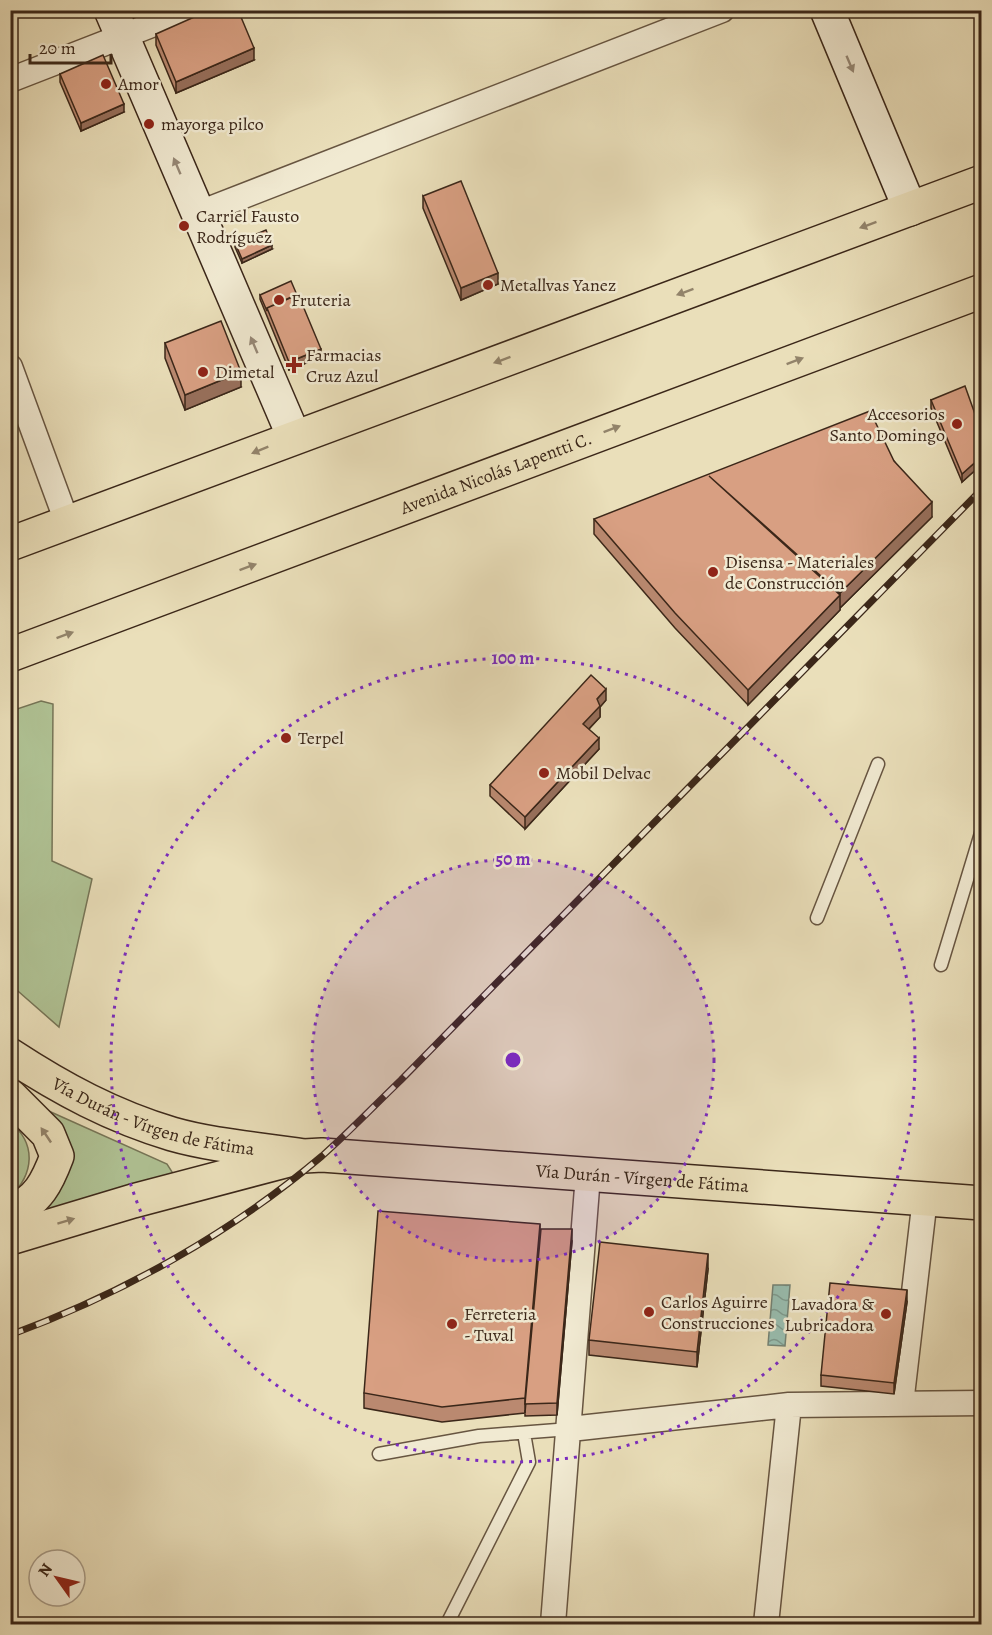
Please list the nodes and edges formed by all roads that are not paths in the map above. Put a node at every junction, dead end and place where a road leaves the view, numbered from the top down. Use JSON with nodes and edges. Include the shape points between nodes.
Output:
{"nodes":[{"id":1,"x":189,"y":10,"type":"edge"},
{"id":2,"x":722,"y":10,"type":"edge"},
{"id":3,"x":827,"y":10,"type":"edge"},
{"id":4,"x":116,"y":24,"type":"edge"},
{"id":5,"x":10,"y":80,"type":"edge"},
{"id":6,"x":981,"y":182,"type":"edge"},
{"id":7,"x":910,"y":209,"type":"junction"},
{"id":8,"x":198,"y":214,"type":"junction"},
{"id":9,"x":981,"y":291,"type":"edge"},
{"id":10,"x":10,"y":367,"type":"edge"},
{"id":11,"x":294,"y":437,"type":"junction"},
{"id":12,"x":67,"y":522,"type":"junction"},
{"id":13,"x":10,"y":544,"type":"edge"},
{"id":14,"x":10,"y":655,"type":"edge"},
{"id":15,"x":878,"y":764,"type":"dead end"},
{"id":16,"x":981,"y":830,"type":"edge"},
{"id":17,"x":817,"y":918,"type":"dead end"},
{"id":18,"x":941,"y":964,"type":"dead end"},
{"id":19,"x":10,"y":1055,"type":"edge"},
{"id":20,"x":10,"y":1096,"type":"edge"},
{"id":21,"x":304,"y":1156,"type":"junction"},
{"id":22,"x":588,"y":1175,"type":"junction"},
{"id":23,"x":925,"y":1198,"type":"junction"},
{"id":24,"x":981,"y":1203,"type":"edge"},
{"id":25,"x":10,"y":1211,"type":"edge"},
{"id":26,"x":10,"y":1238,"type":"edge"},
{"id":27,"x":981,"y":1403,"type":"edge"},
{"id":28,"x":901,"y":1404,"type":"junction"},
{"id":29,"x":789,"y":1405,"type":"junction"},
{"id":30,"x":570,"y":1429,"type":"junction"},
{"id":31,"x":524,"y":1432,"type":"junction"},
{"id":32,"x":379,"y":1454,"type":"dead end"},
{"id":33,"x":447,"y":1624,"type":"edge"},
{"id":34,"x":553,"y":1624,"type":"edge"},
{"id":35,"x":766,"y":1624,"type":"edge"}],
"edges":[{"from":1,"to":4,"type":"street"},
{"from":2,"to":8,"type":"street"},
{"from":3,"to":7,"type":"street","one_way":true},
{"from":4,"to":5,"type":"street"},
{"from":8,"to":4,"type":"street","one_way":true},
{"from":6,"to":7,"type":"main road"},
{"from":7,"to":11,"type":"main road","one_way":true},
{"from":11,"to":8,"type":"street","one_way":true},
{"from":14,"to":9,"type":"main road","name":"Avenida Nicolás Lapentti C.","one_way":true},
{"from":10,"to":12,"type":"street"},
{"from":11,"to":12,"type":"main road","one_way":true},
{"from":12,"to":13,"type":"main road"},
{"from":15,"to":17,"type":"lane"},
{"from":16,"to":18,"type":"lane"},
{"from":19,"to":21,"type":"main road","name":"Vía Durán - Vírgen de Fátima","via":[[109,1112],[173,1134]]},
{"from":25,"to":20,"type":"main road","one_way":true,"via":[[44,1188],[57,1156],[48,1134]]},
{"from":21,"to":22,"type":"main road","name":"Vía Durán - Vírgen de Fátima"},
{"from":26,"to":21,"type":"main road","name":"Vía Durán - Vírgen de Fátima","one_way":true},
{"from":22,"to":23,"type":"main road","name":"Vía Durán - Vírgen de Fátima"},
{"from":22,"to":30,"type":"street"},
{"from":23,"to":24,"type":"main road","name":"Vía Durán - Vírgen de Fátima"},
{"from":23,"to":28,"type":"street"},
{"from":27,"to":28,"type":"street"},
{"from":28,"to":29,"type":"street"},
{"from":29,"to":30,"type":"street"},
{"from":29,"to":35,"type":"street"},
{"from":30,"to":31,"type":"lane"},
{"from":30,"to":34,"type":"street"},
{"from":31,"to":32,"type":"lane"},
{"from":31,"to":33,"type":"lane","via":[[529,1462]]}]}
